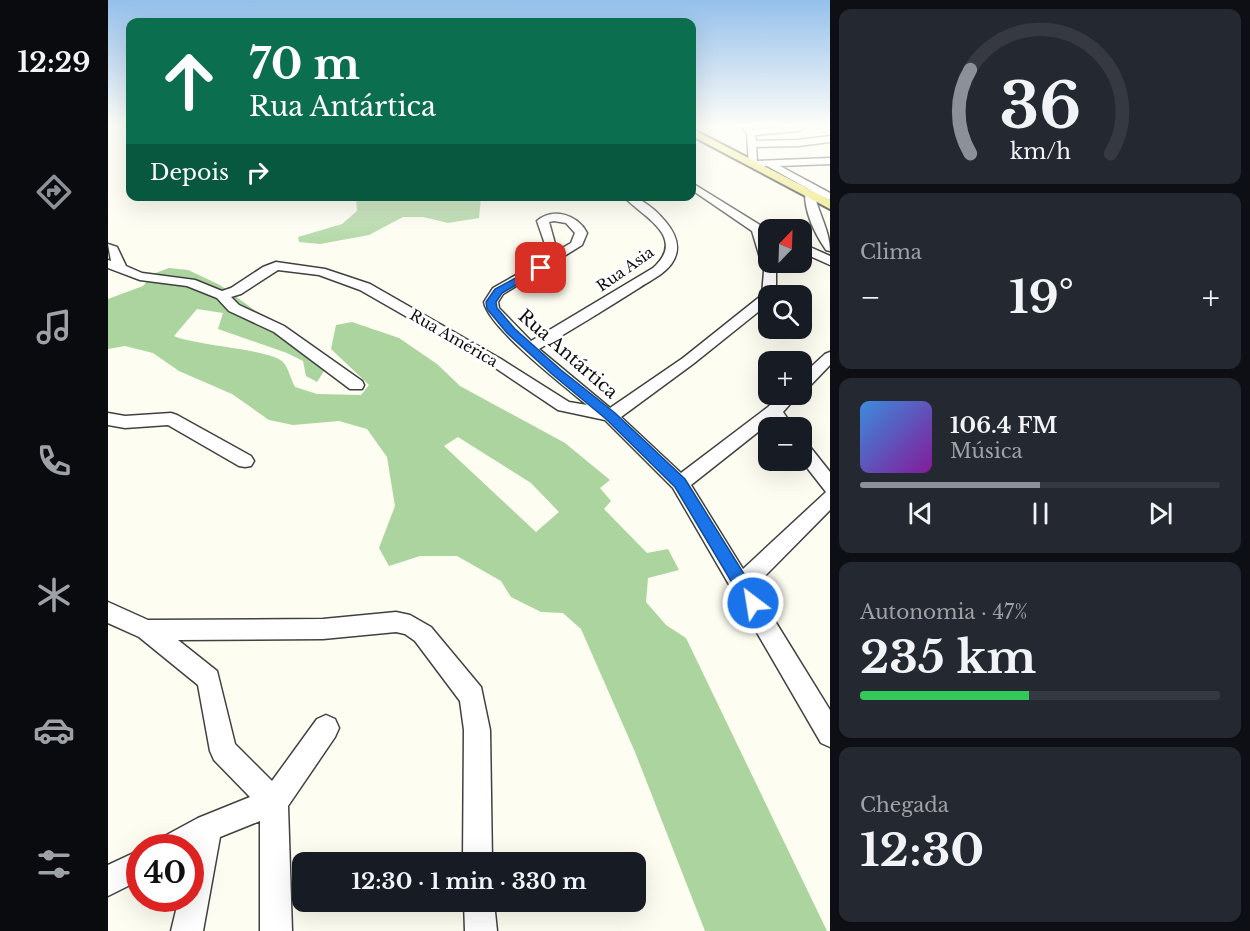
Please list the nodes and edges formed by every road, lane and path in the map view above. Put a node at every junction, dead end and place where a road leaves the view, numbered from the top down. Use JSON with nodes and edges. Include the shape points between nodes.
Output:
{"nodes":[{"id":1,"x":765,"y":170,"type":"edge"},
{"id":2,"x":778,"y":170,"type":"edge"},
{"id":3,"x":696,"y":189,"type":"edge"},
{"id":4,"x":822,"y":200,"type":"edge"},
{"id":5,"x":635,"y":201,"type":"edge"},
{"id":6,"x":830,"y":212,"type":"edge"},
{"id":7,"x":758,"y":228,"type":"edge"},
{"id":8,"x":830,"y":247,"type":"edge"},
{"id":9,"x":108,"y":248,"type":"edge"},
{"id":10,"x":812,"y":252,"type":"edge"},
{"id":11,"x":552,"y":260,"type":"dead end"},
{"id":12,"x":830,"y":261,"type":"edge"},
{"id":13,"x":114,"y":266,"type":"edge"},
{"id":14,"x":222,"y":295,"type":"junction"},
{"id":15,"x":758,"y":305,"type":"edge"},
{"id":16,"x":530,"y":348,"type":"junction"},
{"id":17,"x":830,"y":357,"type":"edge"},
{"id":18,"x":812,"y":374,"type":"edge"},
{"id":19,"x":356,"y":386,"type":"dead end"},
{"id":20,"x":780,"y":405,"type":"edge"},
{"id":21,"x":774,"y":411,"type":"junction"},
{"id":22,"x":610,"y":416,"type":"junction"},
{"id":23,"x":778,"y":417,"type":"edge"},
{"id":24,"x":108,"y":418,"type":"edge"},
{"id":25,"x":245,"y":461,"type":"dead end"},
{"id":26,"x":812,"y":462,"type":"edge"},
{"id":27,"x":680,"y":483,"type":"junction"},
{"id":28,"x":830,"y":486,"type":"edge"},
{"id":29,"x":830,"y":498,"type":"edge"},
{"id":30,"x":742,"y":584,"type":"junction"},
{"id":31,"x":108,"y":612,"type":"edge"},
{"id":32,"x":147,"y":630,"type":"junction"},
{"id":33,"x":326,"y":728,"type":"dead end"},
{"id":34,"x":830,"y":734,"type":"edge"},
{"id":35,"x":274,"y":802,"type":"junction"},
{"id":36,"x":208,"y":828,"type":"junction"},
{"id":37,"x":197,"y":834,"type":"edge"},
{"id":38,"x":478,"y":852,"type":"edge"},
{"id":39,"x":126,"y":871,"type":"edge"},
{"id":40,"x":108,"y":880,"type":"edge"},
{"id":41,"x":480,"y":912,"type":"edge"},
{"id":42,"x":187,"y":931,"type":"edge"},
{"id":43,"x":276,"y":931,"type":"edge"},
{"id":44,"x":481,"y":931,"type":"edge"}],
"edges":[{"from":1,"to":4,"type":"main road"},
{"from":2,"to":4,"type":"street"},
{"from":3,"to":7,"type":"street"},
{"from":4,"to":6,"type":"street"},
{"from":4,"to":8,"type":"street","via":[[824,240]]},
{"from":5,"to":16,"type":"street","name":"Rua Asia","via":[[669,233],[672,244],[667,262]]},
{"from":9,"to":13,"type":"street","via":[[113,250]]},
{"from":10,"to":12,"type":"street"},
{"from":11,"to":16,"type":"street","name":"Rua Antártica","via":[[498,291],[491,302],[499,318]]},
{"from":13,"to":14,"type":"street","via":[[140,276],[190,283]]},
{"from":14,"to":19,"type":"street","via":[[234,308],[279,329]]},
{"from":14,"to":22,"type":"street","name":"Rua América","via":[[236,291],[276,266],[338,276],[365,286],[478,351],[564,406]]},
{"from":15,"to":22,"type":"street"},
{"from":16,"to":22,"type":"street","name":"Rua Antártica"},
{"from":17,"to":18,"type":"street"},
{"from":20,"to":21,"type":"street"},
{"from":21,"to":23,"type":"street"},
{"from":21,"to":27,"type":"street"},
{"from":22,"to":27,"type":"street","name":"Rua Antártica"},
{"from":24,"to":25,"type":"street","via":[[125,422],[171,419]]},
{"from":26,"to":28,"type":"street"},
{"from":27,"to":30,"type":"street","name":"Rua Antártica"},
{"from":29,"to":30,"type":"street"},
{"from":30,"to":34,"type":"street","name":"Rua Antártica"},
{"from":31,"to":32,"type":"street"},
{"from":32,"to":35,"type":"street","via":[[209,679],[223,751]]},
{"from":32,"to":38,"type":"street","via":[[323,629],[396,622],[410,625],[423,634],[472,696],[477,730]]},
{"from":33,"to":35,"type":"street"},
{"from":35,"to":36,"type":"street"},
{"from":35,"to":43,"type":"street"},
{"from":36,"to":37,"type":"street"},
{"from":36,"to":42,"type":"street"},
{"from":39,"to":40,"type":"street"},
{"from":41,"to":44,"type":"street"}]}
